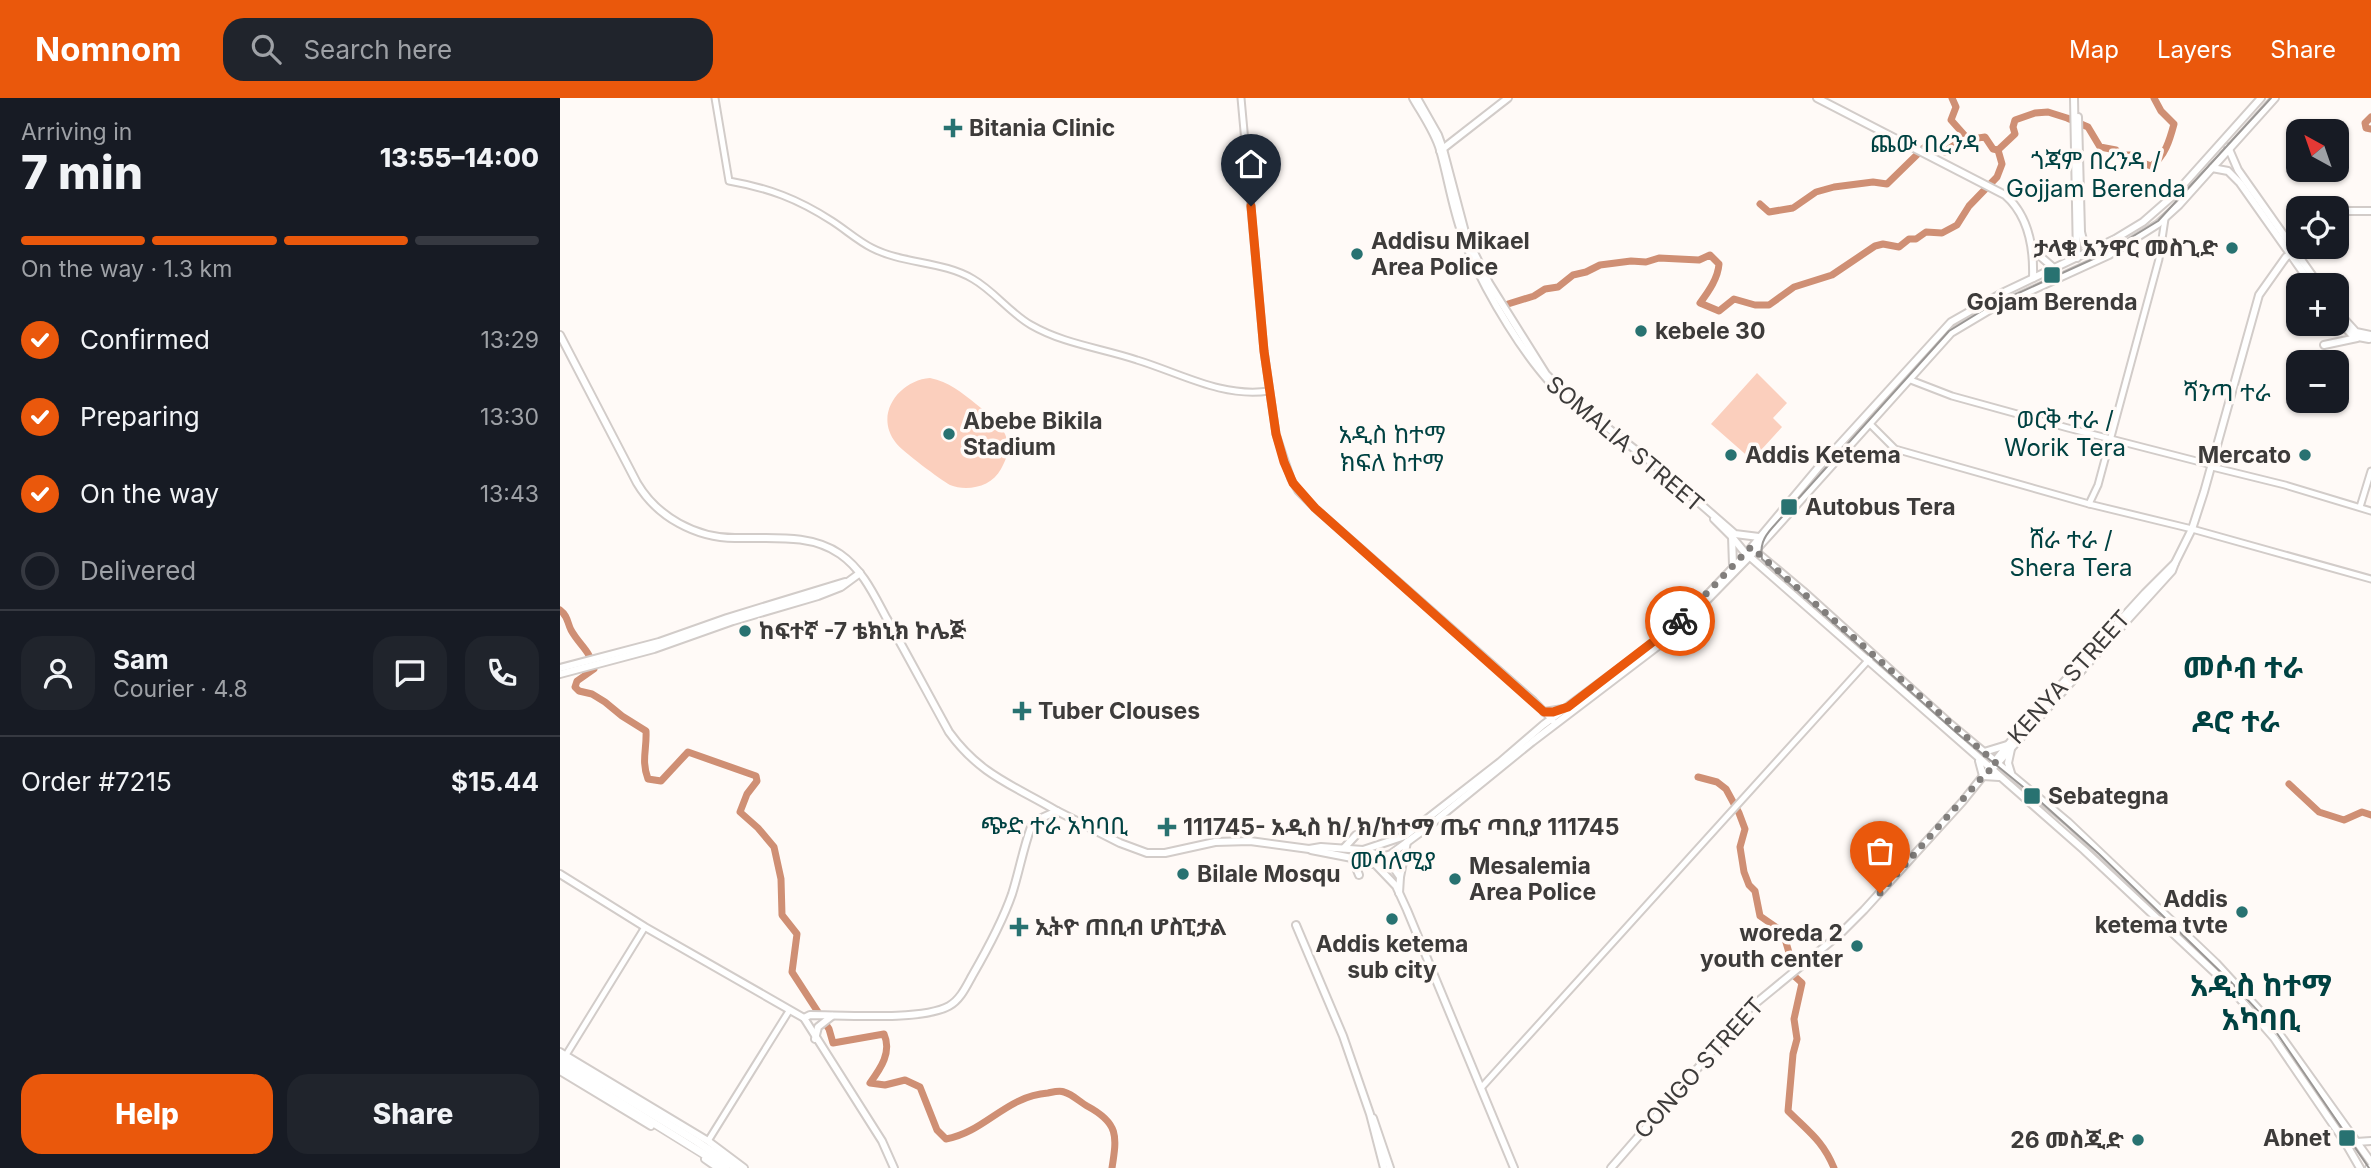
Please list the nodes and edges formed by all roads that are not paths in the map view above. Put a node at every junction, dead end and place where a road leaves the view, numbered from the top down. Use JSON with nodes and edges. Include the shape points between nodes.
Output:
{"nodes":[{"id":1,"x":715,"y":98,"type":"edge"},
{"id":2,"x":1241,"y":98,"type":"edge"},
{"id":3,"x":1415,"y":98,"type":"edge"},
{"id":4,"x":1508,"y":98,"type":"edge"},
{"id":5,"x":1816,"y":98,"type":"edge"},
{"id":6,"x":2076,"y":98,"type":"edge"},
{"id":7,"x":2261,"y":98,"type":"edge"},
{"id":8,"x":2275,"y":98,"type":"edge"},
{"id":9,"x":2235,"y":127,"type":"junction"},
{"id":10,"x":2244,"y":133,"type":"junction"},
{"id":11,"x":2225,"y":139,"type":"junction"},
{"id":12,"x":1442,"y":150,"type":"junction"},
{"id":13,"x":2229,"y":150,"type":"junction"},
{"id":14,"x":2076,"y":166,"type":"junction"},
{"id":15,"x":2212,"y":168,"type":"junction"},
{"id":16,"x":2349,"y":211,"type":"edge"},
{"id":17,"x":2371,"y":211,"type":"edge"},
{"id":18,"x":2165,"y":219,"type":"junction"},
{"id":19,"x":2286,"y":241,"type":"edge"},
{"id":20,"x":2286,"y":242,"type":"edge"},
{"id":21,"x":2034,"y":251,"type":"junction"},
{"id":22,"x":2091,"y":251,"type":"junction"},
{"id":23,"x":2077,"y":258,"type":"junction"},
{"id":24,"x":2286,"y":259,"type":"edge"},
{"id":25,"x":2299,"y":259,"type":"edge"},
{"id":26,"x":2055,"y":269,"type":"junction"},
{"id":27,"x":2310,"y":273,"type":"edge"},
{"id":28,"x":2033,"y":278,"type":"junction"},
{"id":29,"x":2349,"y":327,"type":"edge"},
{"id":30,"x":2349,"y":330,"type":"edge"},
{"id":31,"x":560,"y":335,"type":"edge"},
{"id":32,"x":2355,"y":335,"type":"junction"},
{"id":33,"x":2371,"y":337,"type":"edge"},
{"id":34,"x":2325,"y":345,"type":"dead end"},
{"id":35,"x":1908,"y":379,"type":"junction"},
{"id":36,"x":1269,"y":391,"type":"junction"},
{"id":37,"x":1868,"y":423,"type":"junction"},
{"id":38,"x":2111,"y":440,"type":"junction"},
{"id":39,"x":2212,"y":466,"type":"junction"},
{"id":40,"x":2371,"y":471,"type":"edge"},
{"id":41,"x":2089,"y":504,"type":"junction"},
{"id":42,"x":2360,"y":507,"type":"junction"},
{"id":43,"x":2371,"y":510,"type":"edge"},
{"id":44,"x":2192,"y":529,"type":"junction"},
{"id":45,"x":1733,"y":537,"type":"junction"},
{"id":46,"x":1760,"y":540,"type":"junction"},
{"id":47,"x":1750,"y":552,"type":"junction"},
{"id":48,"x":1764,"y":564,"type":"junction"},
{"id":49,"x":1737,"y":565,"type":"junction"},
{"id":50,"x":860,"y":573,"type":"junction"},
{"id":51,"x":2371,"y":579,"type":"edge"},
{"id":52,"x":1870,"y":658,"type":"junction"},
{"id":53,"x":584,"y":664,"type":"junction"},
{"id":54,"x":560,"y":668,"type":"edge"},
{"id":55,"x":560,"y":674,"type":"edge"},
{"id":56,"x":1568,"y":707,"type":"junction"},
{"id":57,"x":1542,"y":710,"type":"junction"},
{"id":58,"x":1554,"y":722,"type":"junction"},
{"id":59,"x":1543,"y":725,"type":"junction"},
{"id":60,"x":2009,"y":747,"type":"junction"},
{"id":61,"x":1980,"y":754,"type":"junction"},
{"id":62,"x":1996,"y":762,"type":"junction"},
{"id":63,"x":1987,"y":772,"type":"junction"},
{"id":64,"x":2012,"y":775,"type":"junction"},
{"id":65,"x":1057,"y":811,"type":"junction"},
{"id":66,"x":1356,"y":835,"type":"dead end"},
{"id":67,"x":1406,"y":839,"type":"junction"},
{"id":68,"x":1344,"y":848,"type":"junction"},
{"id":69,"x":1309,"y":849,"type":"junction"},
{"id":70,"x":1363,"y":850,"type":"junction"},
{"id":71,"x":1386,"y":857,"type":"junction"},
{"id":72,"x":1353,"y":858,"type":"junction"},
{"id":73,"x":560,"y":874,"type":"edge"},
{"id":74,"x":1359,"y":875,"type":"dead end"},
{"id":75,"x":1400,"y":877,"type":"junction"},
{"id":76,"x":1399,"y":893,"type":"junction"},
{"id":77,"x":645,"y":927,"type":"junction"},
{"id":78,"x":789,"y":1011,"type":"junction"},
{"id":79,"x":807,"y":1016,"type":"junction"},
{"id":80,"x":828,"y":1017,"type":"junction"},
{"id":81,"x":815,"y":1038,"type":"junction"},
{"id":82,"x":561,"y":1061,"type":"edge"},
{"id":83,"x":1481,"y":1088,"type":"junction"},
{"id":84,"x":1370,"y":1114,"type":"junction"},
{"id":85,"x":1375,"y":1122,"type":"junction"},
{"id":86,"x":708,"y":1141,"type":"junction"},
{"id":87,"x":2371,"y":1141,"type":"edge"},
{"id":88,"x":2356,"y":1142,"type":"junction"},
{"id":89,"x":2370,"y":1166,"type":"edge"},
{"id":90,"x":718,"y":1168,"type":"edge"},
{"id":91,"x":726,"y":1168,"type":"edge"},
{"id":92,"x":736,"y":1168,"type":"edge"},
{"id":93,"x":744,"y":1168,"type":"edge"},
{"id":94,"x":894,"y":1168,"type":"edge"},
{"id":95,"x":1384,"y":1168,"type":"edge"},
{"id":96,"x":1390,"y":1168,"type":"edge"},
{"id":97,"x":1514,"y":1168,"type":"edge"},
{"id":98,"x":1611,"y":1168,"type":"edge"},
{"id":99,"x":2360,"y":1168,"type":"edge"}],
"edges":[{"from":1,"to":36,"type":"street","via":[[729,181],[785,195],[881,252],[972,278],[1028,324],[1076,345],[1225,389]]},
{"from":2,"to":36,"type":"street"},
{"from":3,"to":12,"type":"main road"},
{"from":4,"to":12,"type":"main road"},
{"from":5,"to":21,"type":"main road","via":[[2007,196],[2017,208]]},
{"from":6,"to":14,"type":"main road"},
{"from":7,"to":9,"type":"main road"},
{"from":8,"to":10,"type":"main road"},
{"from":9,"to":10,"type":"main road"},
{"from":9,"to":11,"type":"main road"},
{"from":10,"to":13,"type":"main road"},
{"from":11,"to":13,"type":"main road"},
{"from":11,"to":22,"type":"main road","via":[[2151,215]]},
{"from":12,"to":45,"type":"main road","name":"SOMALIA STREET","via":[[1463,237],[1496,305],[1538,369],[1568,400]]},
{"from":12,"to":46,"type":"main road","via":[[1466,236],[1489,283],[1546,374],[1735,534]]},
{"from":13,"to":15,"type":"main road"},
{"from":13,"to":19,"type":"main road"},
{"from":14,"to":22,"type":"main road","via":[[2081,235]]},
{"from":14,"to":23,"type":"main road"},
{"from":15,"to":18,"type":"main road"},
{"from":15,"to":20,"type":"main road","via":[[2228,171],[2240,183]]},
{"from":16,"to":17,"type":"main road"},
{"from":18,"to":35,"type":"main road","via":[[2109,255],[1966,322]]},
{"from":18,"to":38,"type":"street","via":[[2160,259]]},
{"from":21,"to":26,"type":"main road"},
{"from":21,"to":28,"type":"main road"},
{"from":22,"to":23,"type":"main road"},
{"from":23,"to":26,"type":"main road"},
{"from":24,"to":39,"type":"main road","via":[[2259,295]]},
{"from":25,"to":27,"type":"main road"},
{"from":26,"to":28,"type":"main road"},
{"from":28,"to":46,"type":"main road","via":[[1951,322]]},
{"from":29,"to":32,"type":"main road"},
{"from":30,"to":32,"type":"main road"},
{"from":31,"to":50,"type":"main road","via":[[643,493],[662,513],[711,536],[792,539],[822,546]]},
{"from":32,"to":33,"type":"main road"},
{"from":32,"to":34,"type":"main road"},
{"from":35,"to":37,"type":"main road"},
{"from":35,"to":38,"type":"street","via":[[1952,396]]},
{"from":36,"to":57,"type":"street","via":[[1284,462],[1298,491]]},
{"from":37,"to":41,"type":"street","via":[[1895,449]]},
{"from":37,"to":46,"type":"main road"},
{"from":38,"to":39,"type":"street"},
{"from":38,"to":41,"type":"street"},
{"from":39,"to":42,"type":"street"},
{"from":39,"to":44,"type":"main road"},
{"from":40,"to":42,"type":"street"},
{"from":41,"to":44,"type":"street"},
{"from":42,"to":43,"type":"street"},
{"from":44,"to":51,"type":"street"},
{"from":44,"to":60,"type":"main road","name":"CONGO STREET","via":[[2172,571]]},
{"from":45,"to":47,"type":"main road","name":"SOMALIA STREET"},
{"from":45,"to":49,"type":"main road"},
{"from":46,"to":47,"type":"main road"},
{"from":46,"to":48,"type":"main road"},
{"from":47,"to":48,"type":"main road","name":"SOMALIA STREET"},
{"from":47,"to":49,"type":"main road"},
{"from":48,"to":49,"type":"main road"},
{"from":48,"to":52,"type":"main road","name":"SOMALIA STREET","via":[[1803,591]]},
{"from":49,"to":56,"type":"main road","via":[[1670,630]]},
{"from":49,"to":58,"type":"main road","via":[[1675,633]]},
{"from":50,"to":53,"type":"main road","via":[[845,582]]},
{"from":50,"to":65,"type":"main road","via":[[963,751],[987,772]]},
{"from":52,"to":61,"type":"main road","name":"SOMALIA STREET"},
{"from":52,"to":83,"type":"street"},
{"from":53,"to":54,"type":"main road"},
{"from":53,"to":55,"type":"main road"},
{"from":56,"to":57,"type":"main road"},
{"from":56,"to":58,"type":"main road"},
{"from":57,"to":58,"type":"street"},
{"from":57,"to":59,"type":"main road"},
{"from":58,"to":59,"type":"main road"},
{"from":58,"to":67,"type":"main road"},
{"from":59,"to":67,"type":"main road"},
{"from":60,"to":61,"type":"main road"},
{"from":60,"to":62,"type":"main road","name":"CONGO STREET"},
{"from":60,"to":64,"type":"main road"},
{"from":61,"to":62,"type":"main road","name":"SOMALIA STREET"},
{"from":61,"to":63,"type":"main road"},
{"from":62,"to":63,"type":"main road","name":"CONGO STREET"},
{"from":62,"to":64,"type":"main road","name":"SOMALIA STREET"},
{"from":63,"to":98,"type":"main road","name":"CONGO STREET","via":[[1851,923],[1738,1020]]},
{"from":63,"to":99,"type":"main road","via":[[2001,777],[2111,874],[2226,983],[2274,1038]]},
{"from":64,"to":88,"type":"main road","name":"SOMALIA STREET","via":[[2078,831],[2244,992],[2281,1035]]},
{"from":65,"to":69,"type":"main road","via":[[1147,853],[1251,841]]},
{"from":65,"to":80,"type":"main road","via":[[1031,827],[1002,920],[955,1002],[936,1010],[903,1014]]},
{"from":66,"to":68,"type":"main road"},
{"from":67,"to":70,"type":"main road"},
{"from":67,"to":71,"type":"main road"},
{"from":67,"to":75,"type":"main road"},
{"from":68,"to":69,"type":"main road"},
{"from":68,"to":70,"type":"main road"},
{"from":69,"to":72,"type":"main road"},
{"from":70,"to":71,"type":"main road"},
{"from":71,"to":72,"type":"main road"},
{"from":71,"to":75,"type":"main road"},
{"from":72,"to":74,"type":"main road"},
{"from":72,"to":76,"type":"main road","via":[[1375,864]]},
{"from":73,"to":77,"type":"main road"},
{"from":75,"to":76,"type":"main road"},
{"from":76,"to":83,"type":"main road"},
{"from":77,"to":78,"type":"main road"},
{"from":77,"to":82,"type":"street"},
{"from":78,"to":79,"type":"main road"},
{"from":78,"to":86,"type":"street"},
{"from":79,"to":80,"type":"main road"},
{"from":79,"to":81,"type":"main road"},
{"from":80,"to":81,"type":"main road"},
{"from":81,"to":94,"type":"main road","via":[[882,1141]]},
{"from":82,"to":86,"type":"main road"},
{"from":82,"to":90,"type":"main road"},
{"from":82,"to":91,"type":"highway"},
{"from":82,"to":92,"type":"highway"},
{"from":83,"to":97,"type":"main road"},
{"from":84,"to":85,"type":"main road"},
{"from":84,"to":85,"type":"main road","via":[[1297,924],[1345,1036]]},
{"from":84,"to":95,"type":"main road"},
{"from":85,"to":96,"type":"main road"},
{"from":86,"to":93,"type":"main road"},
{"from":87,"to":88,"type":"main road"},
{"from":88,"to":89,"type":"main road","name":"SOMALIA STREET"}]}
